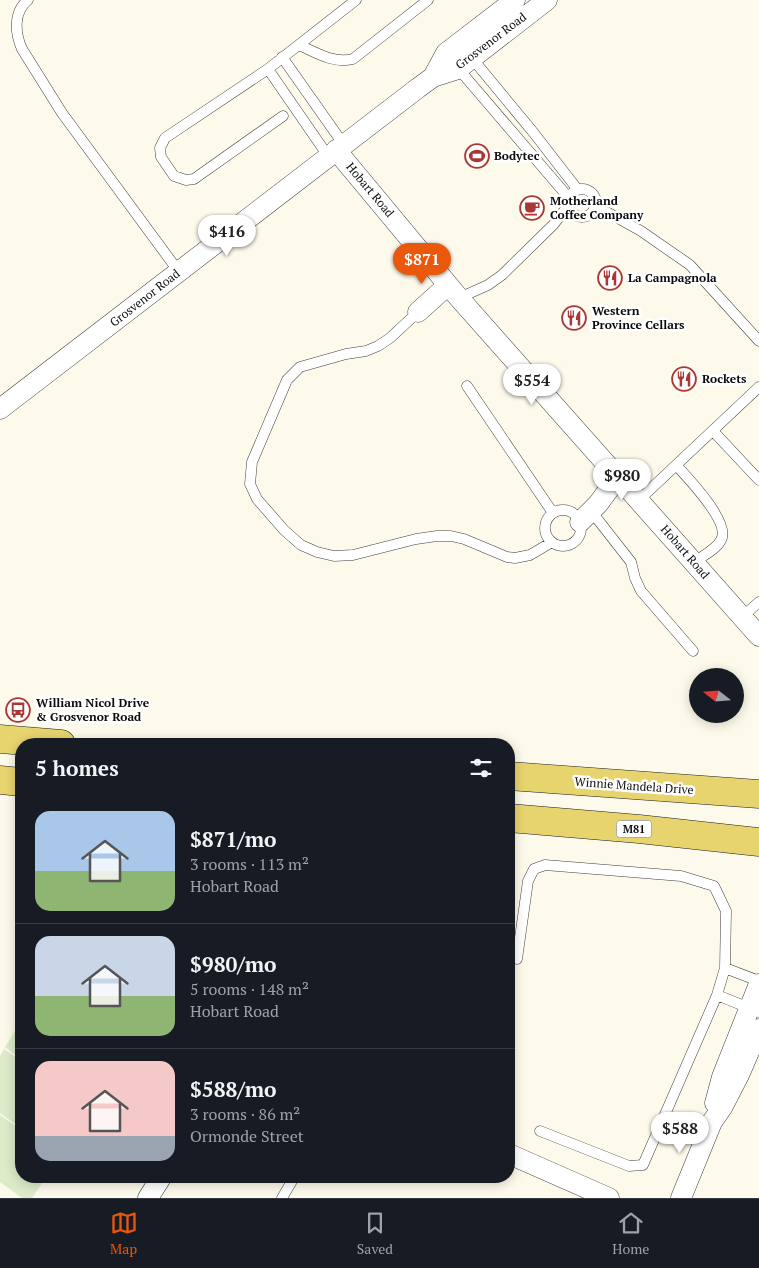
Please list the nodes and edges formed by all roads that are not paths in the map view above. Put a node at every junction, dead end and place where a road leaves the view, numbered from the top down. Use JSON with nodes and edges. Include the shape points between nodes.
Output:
{"nodes":[{"id":1,"x":28,"y":0,"type":"edge"},
{"id":2,"x":356,"y":0,"type":"edge"},
{"id":3,"x":428,"y":0,"type":"edge"},
{"id":4,"x":515,"y":0,"type":"edge"},
{"id":5,"x":547,"y":0,"type":"edge"},
{"id":6,"x":299,"y":45,"type":"junction"},
{"id":7,"x":459,"y":55,"type":"junction"},
{"id":8,"x":282,"y":56,"type":"junction"},
{"id":9,"x":268,"y":68,"type":"junction"},
{"id":10,"x":283,"y":116,"type":"dead end"},
{"id":11,"x":336,"y":150,"type":"junction"},
{"id":12,"x":578,"y":190,"type":"junction"},
{"id":13,"x":569,"y":202,"type":"junction"},
{"id":14,"x":593,"y":211,"type":"junction"},
{"id":15,"x":577,"y":216,"type":"junction"},
{"id":16,"x":553,"y":225,"type":"junction"},
{"id":17,"x":179,"y":272,"type":"junction"},
{"id":18,"x":454,"y":292,"type":"junction"},
{"id":19,"x":418,"y":312,"type":"joint"},
{"id":20,"x":759,"y":342,"type":"edge"},
{"id":21,"x":467,"y":386,"type":"dead end"},
{"id":22,"x":759,"y":387,"type":"edge"},
{"id":23,"x":0,"y":409,"type":"edge"},
{"id":24,"x":713,"y":431,"type":"junction"},
{"id":25,"x":677,"y":466,"type":"junction"},
{"id":26,"x":618,"y":476,"type":"junction"},
{"id":27,"x":759,"y":480,"type":"edge"},
{"id":28,"x":639,"y":500,"type":"junction"},
{"id":29,"x":553,"y":513,"type":"junction"},
{"id":30,"x":586,"y":516,"type":"junction"},
{"id":31,"x":552,"y":542,"type":"junction"},
{"id":32,"x":694,"y":562,"type":"junction"},
{"id":33,"x":759,"y":602,"type":"edge"},
{"id":34,"x":742,"y":617,"type":"junction"},
{"id":35,"x":759,"y":636,"type":"edge"},
{"id":36,"x":693,"y":651,"type":"dead end"},
{"id":37,"x":0,"y":739,"type":"edge"},
{"id":38,"x":15,"y":740,"type":"edge"},
{"id":39,"x":515,"y":776,"type":"edge"},
{"id":40,"x":0,"y":780,"type":"edge"},
{"id":41,"x":15,"y":781,"type":"edge"},
{"id":42,"x":759,"y":794,"type":"edge"},
{"id":43,"x":515,"y":819,"type":"edge"},
{"id":44,"x":759,"y":842,"type":"edge"},
{"id":45,"x":517,"y":959,"type":"dead end"},
{"id":46,"x":725,"y":968,"type":"junction"},
{"id":47,"x":759,"y":982,"type":"edge"},
{"id":48,"x":717,"y":995,"type":"junction"},
{"id":49,"x":754,"y":1010,"type":"edge"},
{"id":50,"x":759,"y":1029,"type":"edge"},
{"id":51,"x":712,"y":1122,"type":"junction"},
{"id":52,"x":540,"y":1131,"type":"dead end"},
{"id":53,"x":515,"y":1157,"type":"edge"},
{"id":54,"x":158,"y":1183,"type":"edge"},
{"id":55,"x":291,"y":1183,"type":"edge"},
{"id":56,"x":148,"y":1198,"type":"edge"},
{"id":57,"x":282,"y":1198,"type":"edge"},
{"id":58,"x":609,"y":1198,"type":"edge"},
{"id":59,"x":681,"y":1198,"type":"edge"}],
"edges":[{"from":1,"to":17,"type":"lane","via":[[17,17],[17,37],[22,49],[62,113]]},
{"from":2,"to":6,"type":"lane"},
{"from":3,"to":6,"type":"lane","via":[[354,59],[330,58]]},
{"from":4,"to":7,"type":"street","name":"Grosvenor Road"},
{"from":5,"to":7,"type":"street","name":"Grosvenor Road"},
{"from":6,"to":8,"type":"lane"},
{"from":7,"to":11,"type":"street","name":"Grosvenor Road"},
{"from":7,"to":12,"type":"lane","via":[[533,132]]},
{"from":7,"to":13,"type":"lane"},
{"from":8,"to":9,"type":"lane"},
{"from":8,"to":11,"type":"lane"},
{"from":9,"to":10,"type":"lane","via":[[164,138],[160,157],[174,176],[194,179]]},
{"from":9,"to":11,"type":"lane"},
{"from":11,"to":17,"type":"street","name":"Grosvenor Road"},
{"from":11,"to":18,"type":"street","name":"Hobart Road"},
{"from":12,"to":13,"type":"lane"},
{"from":12,"to":14,"type":"lane","via":[[592,195]]},
{"from":13,"to":15,"type":"lane","via":[[570,210]]},
{"from":13,"to":16,"type":"lane"},
{"from":14,"to":15,"type":"lane","via":[[586,216]]},
{"from":14,"to":20,"type":"lane","via":[[607,212],[690,265]]},
{"from":15,"to":16,"type":"lane"},
{"from":16,"to":18,"type":"lane","via":[[488,285]]},
{"from":17,"to":23,"type":"street","name":"Grosvenor Road"},
{"from":18,"to":19,"type":"street"},
{"from":18,"to":26,"type":"street","name":"Hobart Road"},
{"from":19,"to":31,"type":"lane","via":[[378,346],[300,367],[287,380],[252,462],[250,484],[257,499],[301,545],[334,556],[353,556],[416,539],[451,536],[514,558],[530,555]]},
{"from":21,"to":29,"type":"lane"},
{"from":22,"to":24,"type":"lane"},
{"from":24,"to":25,"type":"lane"},
{"from":24,"to":27,"type":"lane"},
{"from":25,"to":28,"type":"lane"},
{"from":25,"to":32,"type":"lane","via":[[714,512],[724,534],[717,546]]},
{"from":26,"to":28,"type":"street","name":"Hobart Road"},
{"from":26,"to":30,"type":"street"},
{"from":28,"to":32,"type":"street","name":"Hobart Road"},
{"from":29,"to":30,"type":"lane","via":[[566,510],[577,516]]},
{"from":29,"to":31,"type":"lane","via":[[546,524]]},
{"from":30,"to":31,"type":"lane","via":[[577,539],[570,545],[560,546]]},
{"from":30,"to":36,"type":"lane","via":[[631,562],[642,591]]},
{"from":32,"to":34,"type":"street","name":"Hobart Road"},
{"from":33,"to":34,"type":"lane"},
{"from":34,"to":35,"type":"street","name":"Hobart Road"},
{"from":37,"to":38,"type":"main road"},
{"from":39,"to":42,"type":"main road","name":"Winnie Mandela Drive"},
{"from":40,"to":41,"type":"main road"},
{"from":43,"to":44,"type":"main road","number":"M81"},
{"from":45,"to":46,"type":"lane","via":[[528,881],[534,869],[546,865],[680,876],[714,886],[726,911]]},
{"from":46,"to":47,"type":"lane"},
{"from":46,"to":48,"type":"lane"},
{"from":47,"to":49,"type":"street"},
{"from":48,"to":49,"type":"lane"},
{"from":48,"to":52,"type":"lane","via":[[643,1164],[629,1166]]},
{"from":49,"to":51,"type":"street","via":[[722,1076]]},
{"from":50,"to":51,"type":"street","via":[[739,1075]]},
{"from":51,"to":59,"type":"street"},
{"from":53,"to":58,"type":"street"},
{"from":54,"to":56,"type":"street"},
{"from":55,"to":57,"type":"lane"}]}
